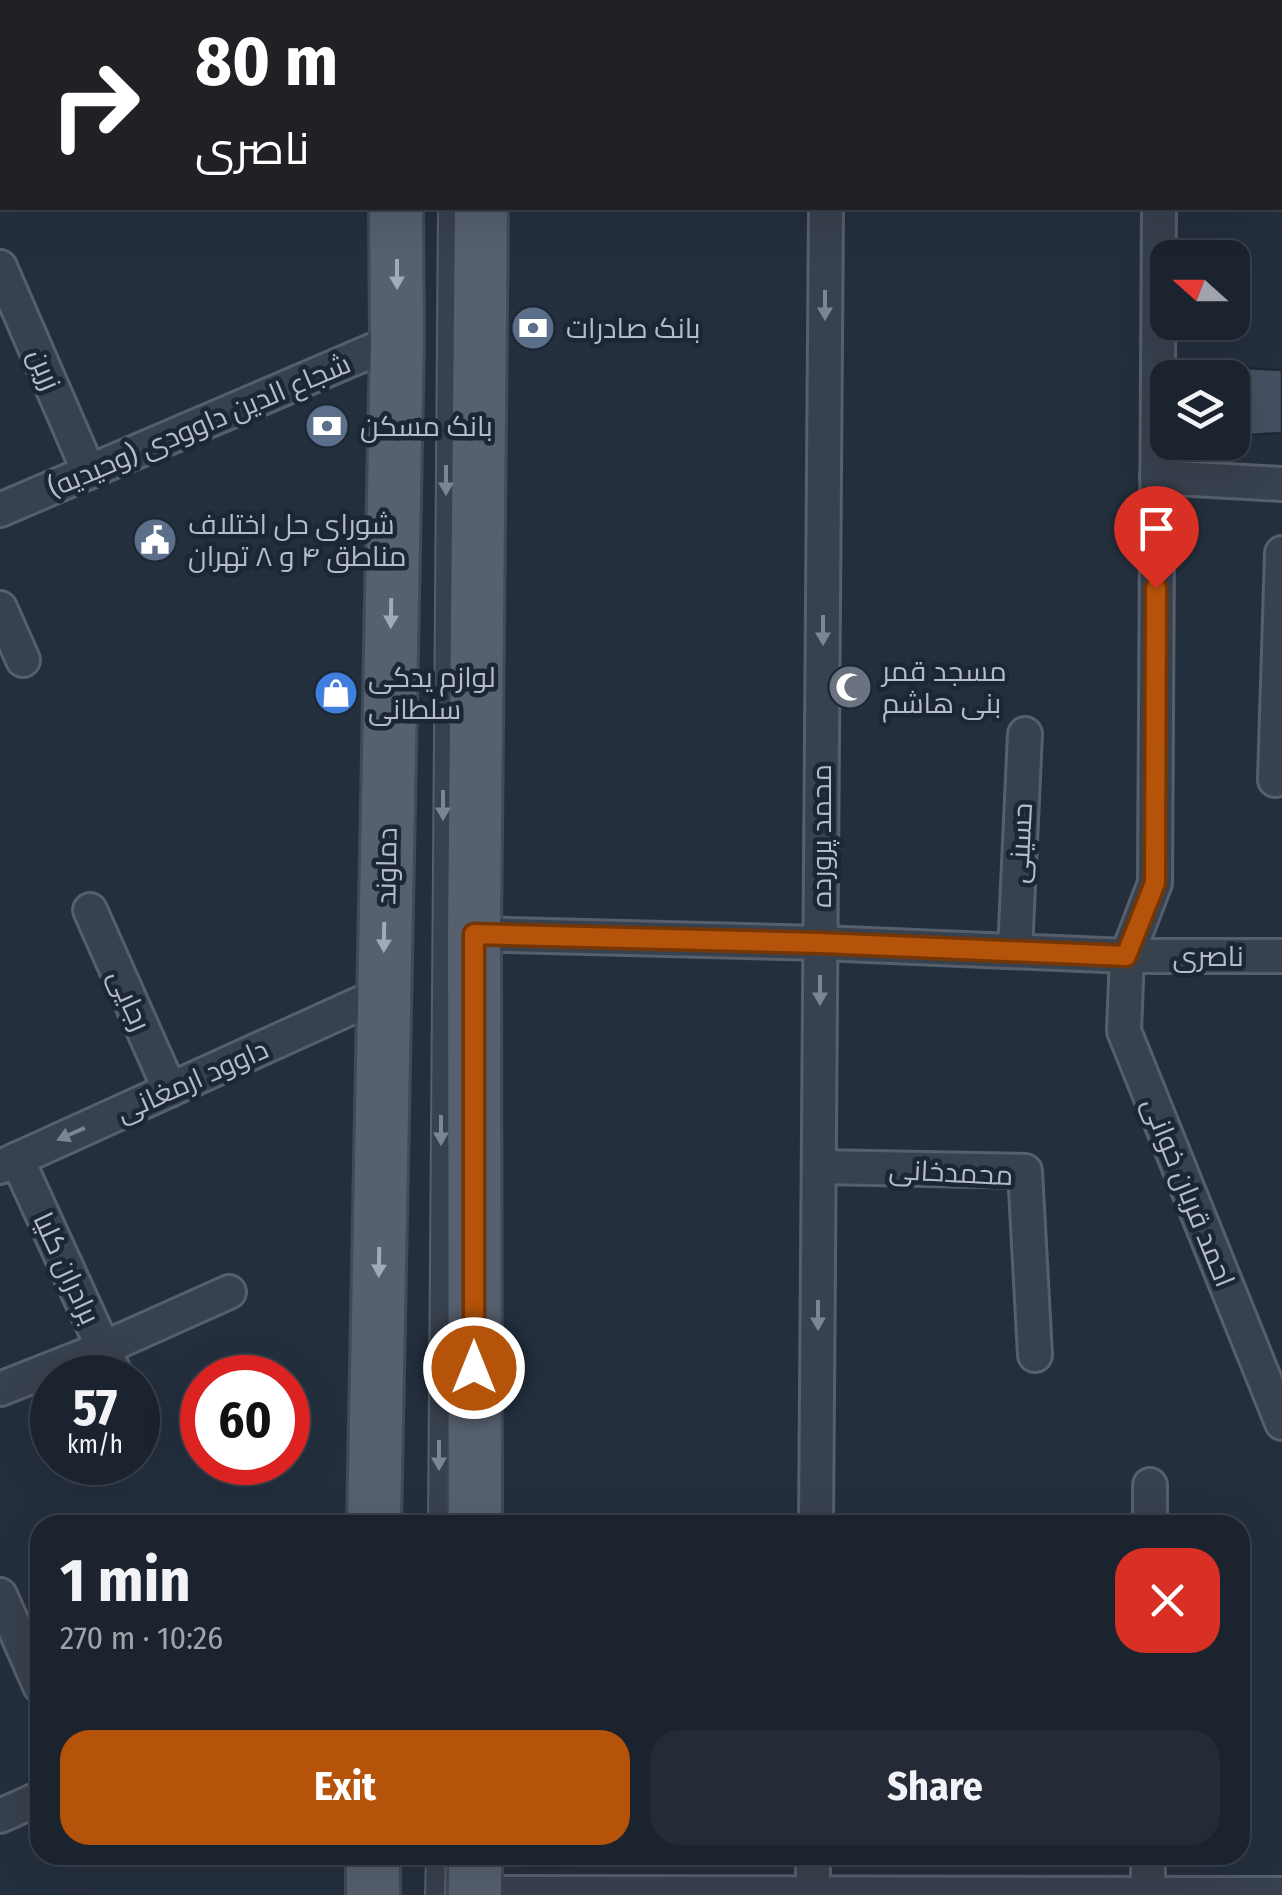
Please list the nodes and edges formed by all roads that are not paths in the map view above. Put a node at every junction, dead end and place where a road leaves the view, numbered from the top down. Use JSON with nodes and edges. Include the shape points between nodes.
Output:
{"nodes":[{"id":1,"x":396,"y":210,"type":"edge"},
{"id":2,"x":448,"y":210,"type":"edge"},
{"id":3,"x":463,"y":210,"type":"edge"},
{"id":4,"x":481,"y":210,"type":"edge"},
{"id":5,"x":826,"y":210,"type":"edge"},
{"id":6,"x":1158,"y":210,"type":"edge"},
{"id":7,"x":0,"y":267,"type":"edge"},
{"id":8,"x":397,"y":340,"type":"junction"},
{"id":9,"x":89,"y":472,"type":"junction"},
{"id":10,"x":1157,"y":477,"type":"junction"},
{"id":11,"x":1282,"y":484,"type":"edge"},
{"id":12,"x":0,"y":510,"type":"edge"},
{"id":13,"x":1282,"y":553,"type":"edge"},
{"id":14,"x":0,"y":608,"type":"edge"},
{"id":15,"x":23,"y":660,"type":"dead end"},
{"id":16,"x":1025,"y":734,"type":"dead end"},
{"id":17,"x":1274,"y":780,"type":"dead end"},
{"id":18,"x":90,"y":910,"type":"dead end"},
{"id":19,"x":474,"y":934,"type":"junction"},
{"id":20,"x":820,"y":943,"type":"junction"},
{"id":21,"x":1015,"y":951,"type":"junction"},
{"id":22,"x":1126,"y":956,"type":"junction"},
{"id":23,"x":1282,"y":956,"type":"edge"},
{"id":24,"x":383,"y":993,"type":"junction"},
{"id":25,"x":170,"y":1090,"type":"junction"},
{"id":26,"x":8,"y":1163,"type":"edge"},
{"id":27,"x":819,"y":1167,"type":"junction"},
{"id":28,"x":229,"y":1292,"type":"dead end"},
{"id":29,"x":106,"y":1355,"type":"edge"},
{"id":30,"x":123,"y":1355,"type":"edge"},
{"id":31,"x":1035,"y":1355,"type":"dead end"},
{"id":32,"x":30,"y":1382,"type":"edge"},
{"id":33,"x":0,"y":1389,"type":"edge"},
{"id":34,"x":1282,"y":1423,"type":"edge"},
{"id":35,"x":1150,"y":1486,"type":"dead end"},
{"id":36,"x":374,"y":1515,"type":"edge"},
{"id":37,"x":438,"y":1515,"type":"edge"},
{"id":38,"x":459,"y":1515,"type":"edge"},
{"id":39,"x":474,"y":1515,"type":"edge"},
{"id":40,"x":816,"y":1515,"type":"edge"},
{"id":41,"x":1150,"y":1515,"type":"edge"},
{"id":42,"x":0,"y":1595,"type":"edge"},
{"id":43,"x":30,"y":1663,"type":"edge"},
{"id":44,"x":30,"y":1802,"type":"edge"},
{"id":45,"x":0,"y":1816,"type":"edge"},
{"id":46,"x":373,"y":1865,"type":"edge"},
{"id":47,"x":814,"y":1865,"type":"edge"},
{"id":48,"x":1148,"y":1865,"type":"edge"},
{"id":49,"x":462,"y":1881,"type":"edge"},
{"id":50,"x":813,"y":1894,"type":"edge"},
{"id":51,"x":1148,"y":1894,"type":"edge"},
{"id":52,"x":1282,"y":1894,"type":"edge"},
{"id":53,"x":374,"y":1895,"type":"edge"}],
"edges":[{"from":1,"to":8,"type":"main road","name":"دماوند","one_way":true},
{"from":2,"to":37,"type":"lane","one_way":true},
{"from":3,"to":38,"type":"lane"},
{"from":4,"to":19,"type":"main road"},
{"from":5,"to":20,"type":"street","name":"محمد پرورده","one_way":true},
{"from":6,"to":10,"type":"street"},
{"from":7,"to":9,"type":"street","name":"زرین"},
{"from":8,"to":9,"type":"street","name":"شجاع الدین داوودی (وحیدیه)"},
{"from":8,"to":24,"type":"main road","name":"دماوند","one_way":true},
{"from":9,"to":12,"type":"street","name":"شجاع الدین داوودی (وحیدیه)"},
{"from":10,"to":11,"type":"street"},
{"from":10,"to":22,"type":"street","via":[[1155,883]]},
{"from":13,"to":17,"type":"street"},
{"from":14,"to":15,"type":"street"},
{"from":16,"to":21,"type":"street","name":"حسینی"},
{"from":18,"to":25,"type":"street","name":"رجایی"},
{"from":19,"to":20,"type":"street","name":"ناصری"},
{"from":19,"to":39,"type":"main road"},
{"from":20,"to":21,"type":"street","name":"ناصری"},
{"from":20,"to":27,"type":"street","name":"محمد پرورده","one_way":true},
{"from":21,"to":22,"type":"street","name":"ناصری"},
{"from":22,"to":23,"type":"street","name":"ناصری"},
{"from":22,"to":34,"type":"street","name":"احمد قربان خوانی","via":[[1124,1031]]},
{"from":24,"to":25,"type":"street","name":"داوود ارمغانی"},
{"from":24,"to":36,"type":"main road","name":"دماوند","one_way":true},
{"from":25,"to":26,"type":"street","name":"داوود ارمغانی","one_way":true},
{"from":26,"to":29,"type":"street","name":"برادران کلیا"},
{"from":27,"to":31,"type":"street","name":"محمدخانی","via":[[1025,1171]]},
{"from":27,"to":40,"type":"street","name":"محمد پرورده","one_way":true},
{"from":28,"to":30,"type":"street"},
{"from":32,"to":33,"type":"street"},
{"from":35,"to":41,"type":"street"},
{"from":42,"to":43,"type":"street"},
{"from":44,"to":45,"type":"street"},
{"from":46,"to":53,"type":"main road"},
{"from":47,"to":50,"type":"street"},
{"from":48,"to":51,"type":"street"},
{"from":49,"to":50,"type":"street"},
{"from":50,"to":51,"type":"street"},
{"from":51,"to":52,"type":"street"}]}
